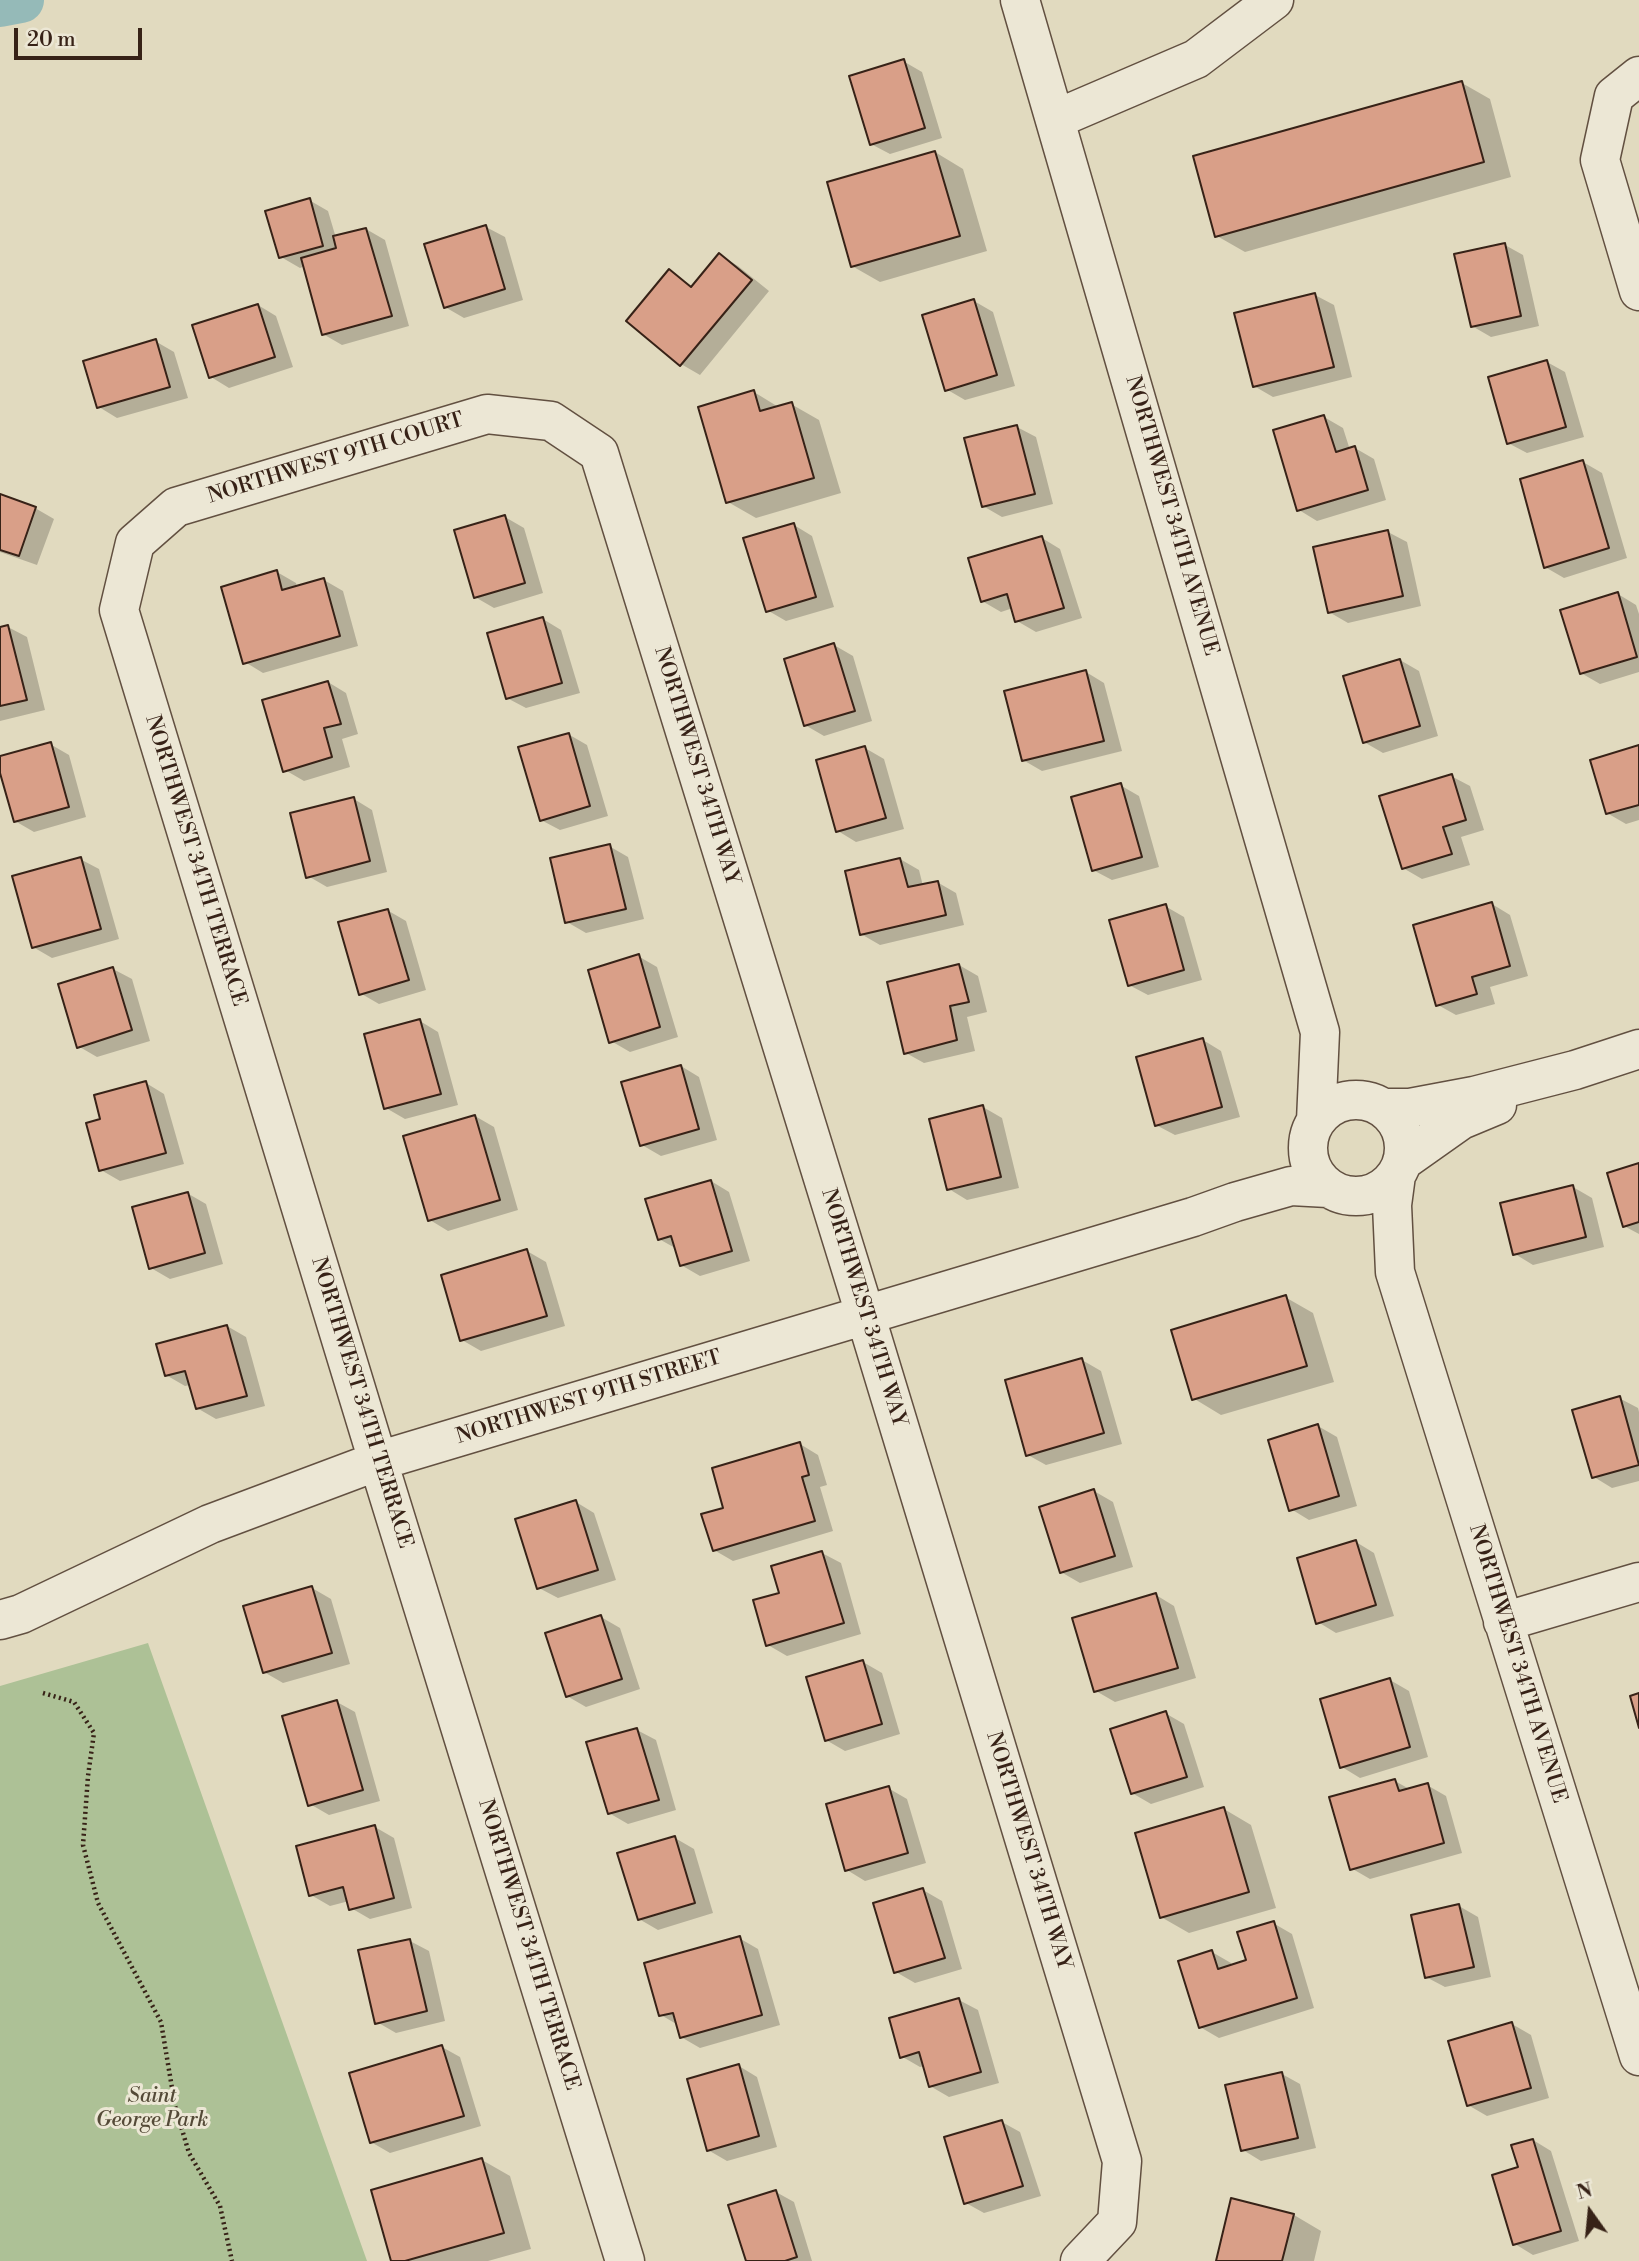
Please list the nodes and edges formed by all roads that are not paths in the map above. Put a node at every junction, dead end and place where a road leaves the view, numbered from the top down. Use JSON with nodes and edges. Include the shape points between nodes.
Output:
{"nodes":[{"id":1,"x":1020,"y":0,"type":"edge"},
{"id":2,"x":1275,"y":0,"type":"edge"},
{"id":3,"x":1627,"y":86,"type":"edge"},
{"id":4,"x":1056,"y":119,"type":"junction"},
{"id":5,"x":1639,"y":291,"type":"edge"},
{"id":6,"x":551,"y":421,"type":"joint"},
{"id":7,"x":135,"y":543,"type":"joint"},
{"id":8,"x":1320,"y":1032,"type":"junction"},
{"id":9,"x":1639,"y":1049,"type":"edge"},
{"id":10,"x":1575,"y":1070,"type":"junction"},
{"id":11,"x":1376,"y":1105,"type":"junction"},
{"id":12,"x":1313,"y":1128,"type":"junction"},
{"id":13,"x":1400,"y":1168,"type":"junction"},
{"id":14,"x":1333,"y":1190,"type":"junction"},
{"id":15,"x":1193,"y":1217,"type":"junction"},
{"id":16,"x":1395,"y":1272,"type":"junction"},
{"id":17,"x":865,"y":1314,"type":"junction"},
{"id":18,"x":378,"y":1461,"type":"junction"},
{"id":19,"x":1639,"y":1582,"type":"edge"},
{"id":20,"x":0,"y":1620,"type":"edge"},
{"id":21,"x":1503,"y":1622,"type":"junction"},
{"id":22,"x":1639,"y":2056,"type":"edge"},
{"id":23,"x":625,"y":2261,"type":"edge"},
{"id":24,"x":1080,"y":2261,"type":"edge"}],
"edges":[{"from":1,"to":4,"type":"street","name":"NORTHWEST 34TH AVENUE"},
{"from":2,"to":4,"type":"street","via":[[1196,59]]},
{"from":3,"to":5,"type":"street","via":[[1600,160]]},
{"from":4,"to":8,"type":"street","name":"NORTHWEST 34TH AVENUE"},
{"from":6,"to":7,"type":"street","name":"NORTHWEST 9TH COURT","via":[[487,414],[176,507]]},
{"from":6,"to":17,"type":"street","name":"NORTHWEST 34TH WAY","via":[[599,453]]},
{"from":7,"to":18,"type":"street","name":"NORTHWEST 34TH TERRACE","via":[[119,610]]},
{"from":8,"to":11,"type":"street","name":"NORTHWEST 34TH AVENUE"},
{"from":8,"to":12,"type":"street","name":"NORTHWEST 34TH AVENUE"},
{"from":9,"to":10,"type":"street"},
{"from":10,"to":11,"type":"street","via":[[1409,1108]]},
{"from":10,"to":13,"type":"street","via":[[1461,1120]]},
{"from":11,"to":12,"type":"street","via":[[1340,1102]]},
{"from":11,"to":13,"type":"street","via":[[1402,1130],[1405,1145]]},
{"from":12,"to":14,"type":"street","via":[[1308,1149],[1311,1165]]},
{"from":12,"to":15,"type":"street","name":"NORTHWEST 9TH STREET","via":[[1279,1163]]},
{"from":13,"to":14,"type":"street","via":[[1385,1187],[1371,1194],[1356,1196]]},
{"from":13,"to":16,"type":"street","name":"NORTHWEST 34TH AVENUE","via":[[1392,1205]]},
{"from":14,"to":15,"type":"street","name":"NORTHWEST 9TH STREET","via":[[1292,1186]]},
{"from":14,"to":16,"type":"street","name":"NORTHWEST 34TH AVENUE","via":[[1372,1233]]},
{"from":15,"to":17,"type":"street","name":"NORTHWEST 9TH STREET"},
{"from":16,"to":21,"type":"street","name":"NORTHWEST 34TH AVENUE"},
{"from":17,"to":18,"type":"street","name":"NORTHWEST 9TH STREET"},
{"from":17,"to":24,"type":"street","name":"NORTHWEST 34TH WAY","via":[[1122,2161],[1117,2222]]},
{"from":18,"to":20,"type":"street","name":"NORTHWEST 9TH STREET","via":[[210,1524]]},
{"from":18,"to":23,"type":"street","name":"NORTHWEST 34TH TERRACE"},
{"from":19,"to":21,"type":"street"},
{"from":21,"to":22,"type":"street","name":"NORTHWEST 34TH AVENUE"}]}
